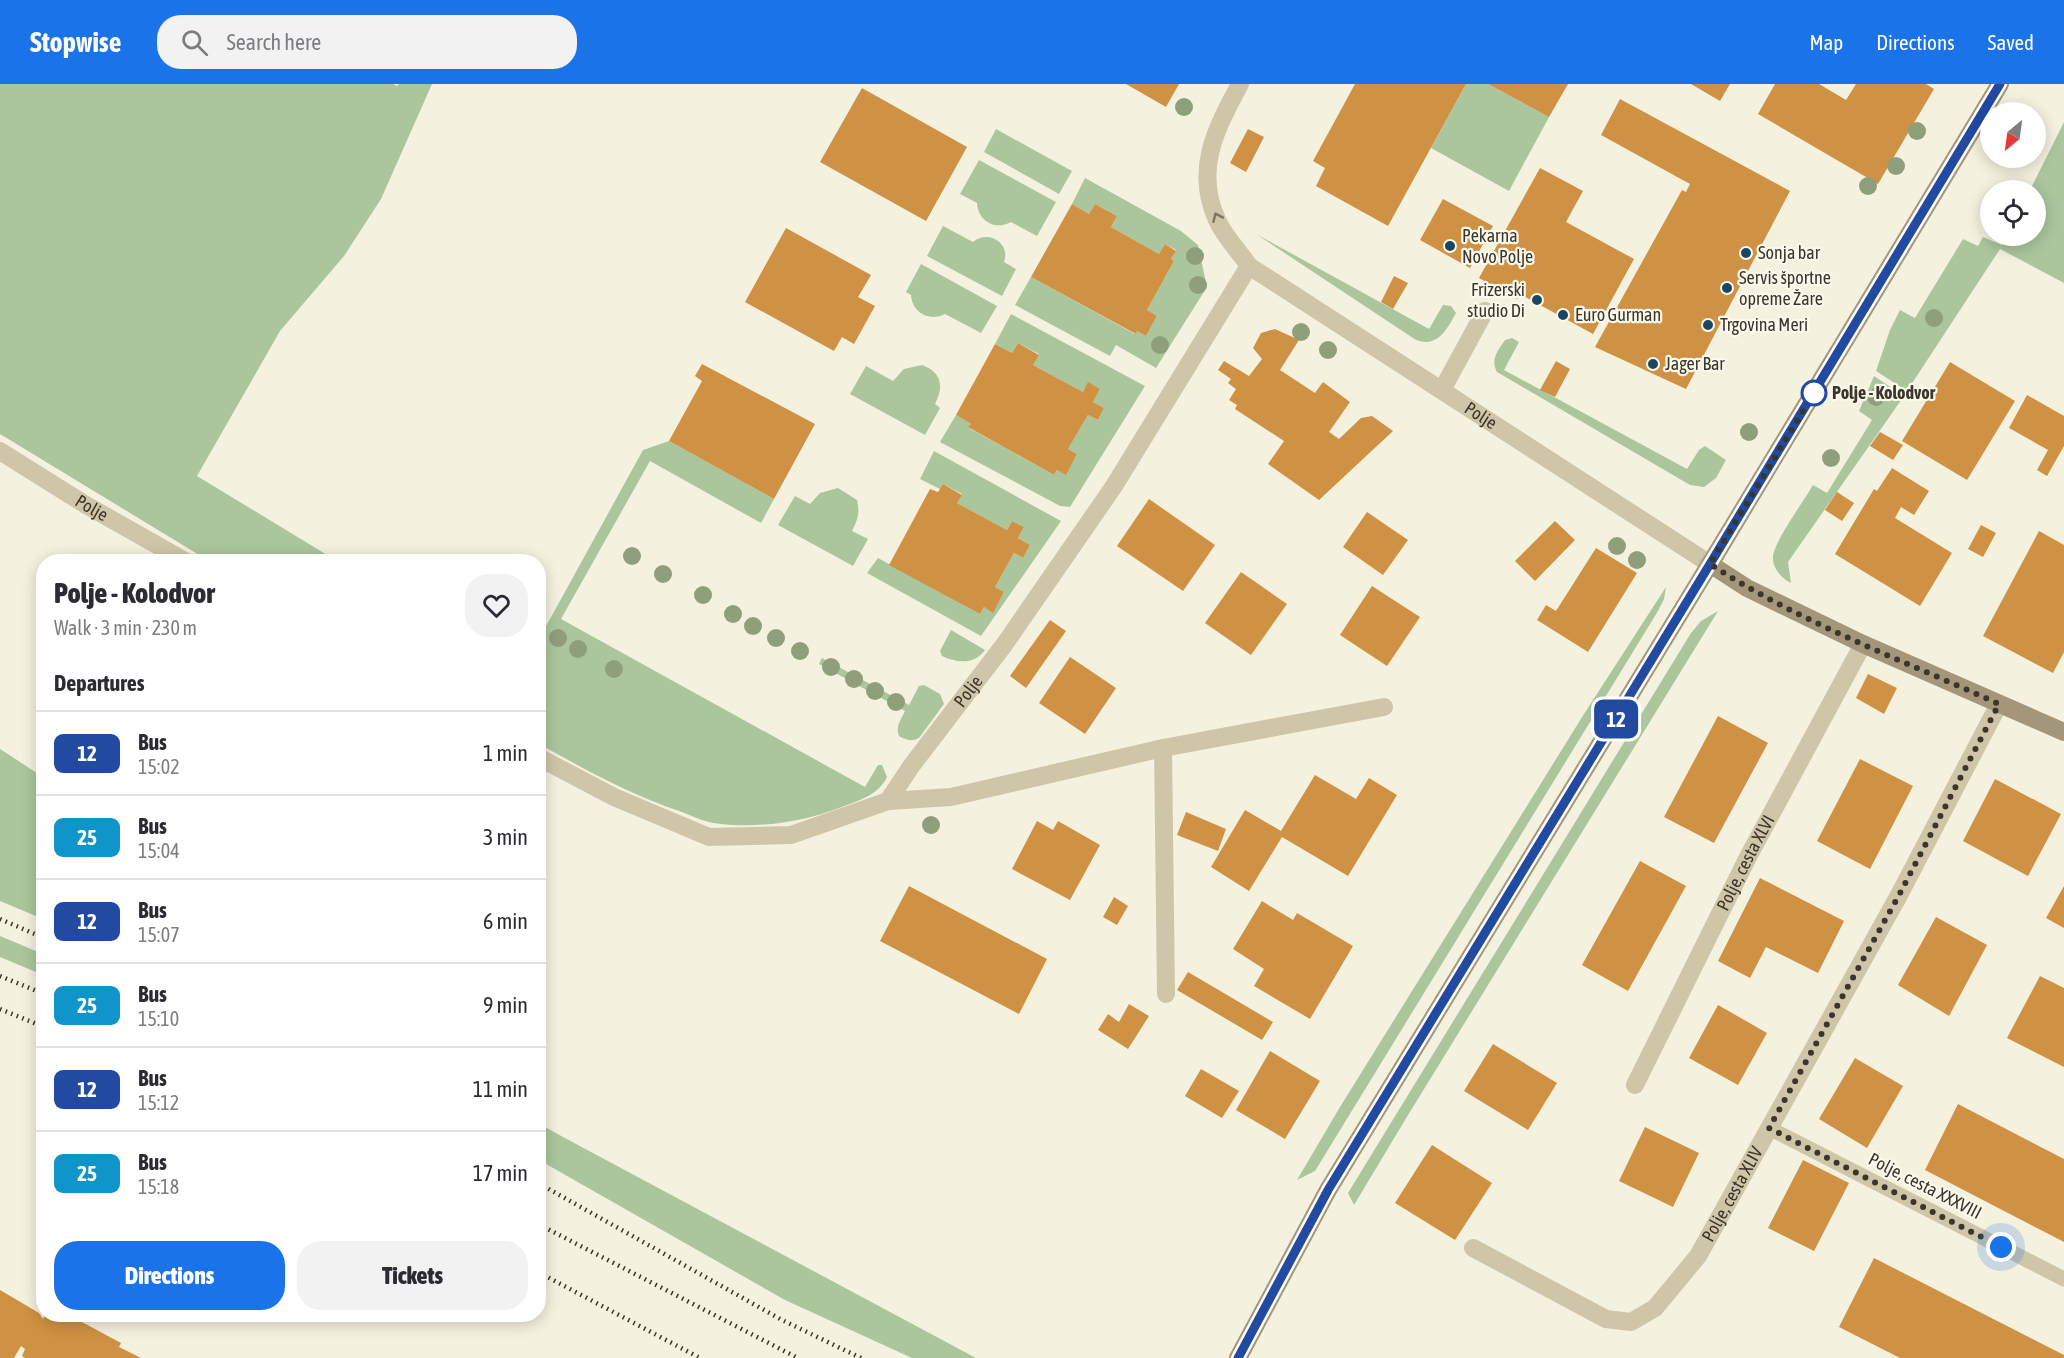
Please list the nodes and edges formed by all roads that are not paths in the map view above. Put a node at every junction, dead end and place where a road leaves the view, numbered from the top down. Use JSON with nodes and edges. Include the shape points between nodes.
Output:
{"nodes":[{"id":1,"x":1240,"y":84,"type":"edge"},
{"id":2,"x":2000,"y":84,"type":"edge"},
{"id":3,"x":1249,"y":266,"type":"junction"},
{"id":4,"x":1485,"y":311,"type":"dead end"},
{"id":5,"x":1442,"y":390,"type":"junction"},
{"id":6,"x":0,"y":450,"type":"edge"},
{"id":7,"x":173,"y":554,"type":"edge"},
{"id":8,"x":1710,"y":564,"type":"junction"},
{"id":9,"x":1863,"y":644,"type":"junction"},
{"id":10,"x":1999,"y":704,"type":"junction"},
{"id":11,"x":1384,"y":707,"type":"dead end"},
{"id":12,"x":2064,"y":732,"type":"edge"},
{"id":13,"x":1163,"y":748,"type":"junction"},
{"id":14,"x":546,"y":761,"type":"edge"},
{"id":15,"x":888,"y":801,"type":"junction"},
{"id":16,"x":1166,"y":994,"type":"dead end"},
{"id":17,"x":1635,"y":1085,"type":"dead end"},
{"id":18,"x":1769,"y":1128,"type":"junction"},
{"id":19,"x":1473,"y":1248,"type":"dead end"},
{"id":20,"x":2064,"y":1280,"type":"edge"},
{"id":21,"x":1238,"y":1358,"type":"edge"}],
"edges":[{"from":3,"to":1,"type":"street","name":"Polje","one_way":true,"via":[[1217,222],[1207,176],[1211,142]]},
{"from":2,"to":8,"type":"main road"},
{"from":3,"to":5,"type":"street","name":"Polje"},
{"from":3,"to":15,"type":"street","name":"Polje","via":[[1114,486],[1004,645]]},
{"from":4,"to":5,"type":"street"},
{"from":5,"to":8,"type":"street","name":"Polje"},
{"from":6,"to":7,"type":"street","name":"Polje"},
{"from":8,"to":9,"type":"main road","via":[[1747,588]]},
{"from":8,"to":21,"type":"main road","via":[[1328,1190]]},
{"from":9,"to":10,"type":"main road"},
{"from":9,"to":17,"type":"street","name":"Polje, cesta XLVI","via":[[1748,857]]},
{"from":10,"to":12,"type":"main road"},
{"from":10,"to":18,"type":"street","name":"Polje, cesta XLIV","via":[[1898,897]]},
{"from":11,"to":13,"type":"street"},
{"from":13,"to":15,"type":"street","via":[[951,797]]},
{"from":13,"to":16,"type":"street"},
{"from":14,"to":15,"type":"street","via":[[614,797],[710,837],[791,835]]},
{"from":18,"to":19,"type":"street","name":"Polje, cesta XLIV","via":[[1698,1256],[1655,1308],[1630,1322],[1606,1319]]},
{"from":18,"to":20,"type":"lane","name":"Polje, cesta XXXVIII"}]}
